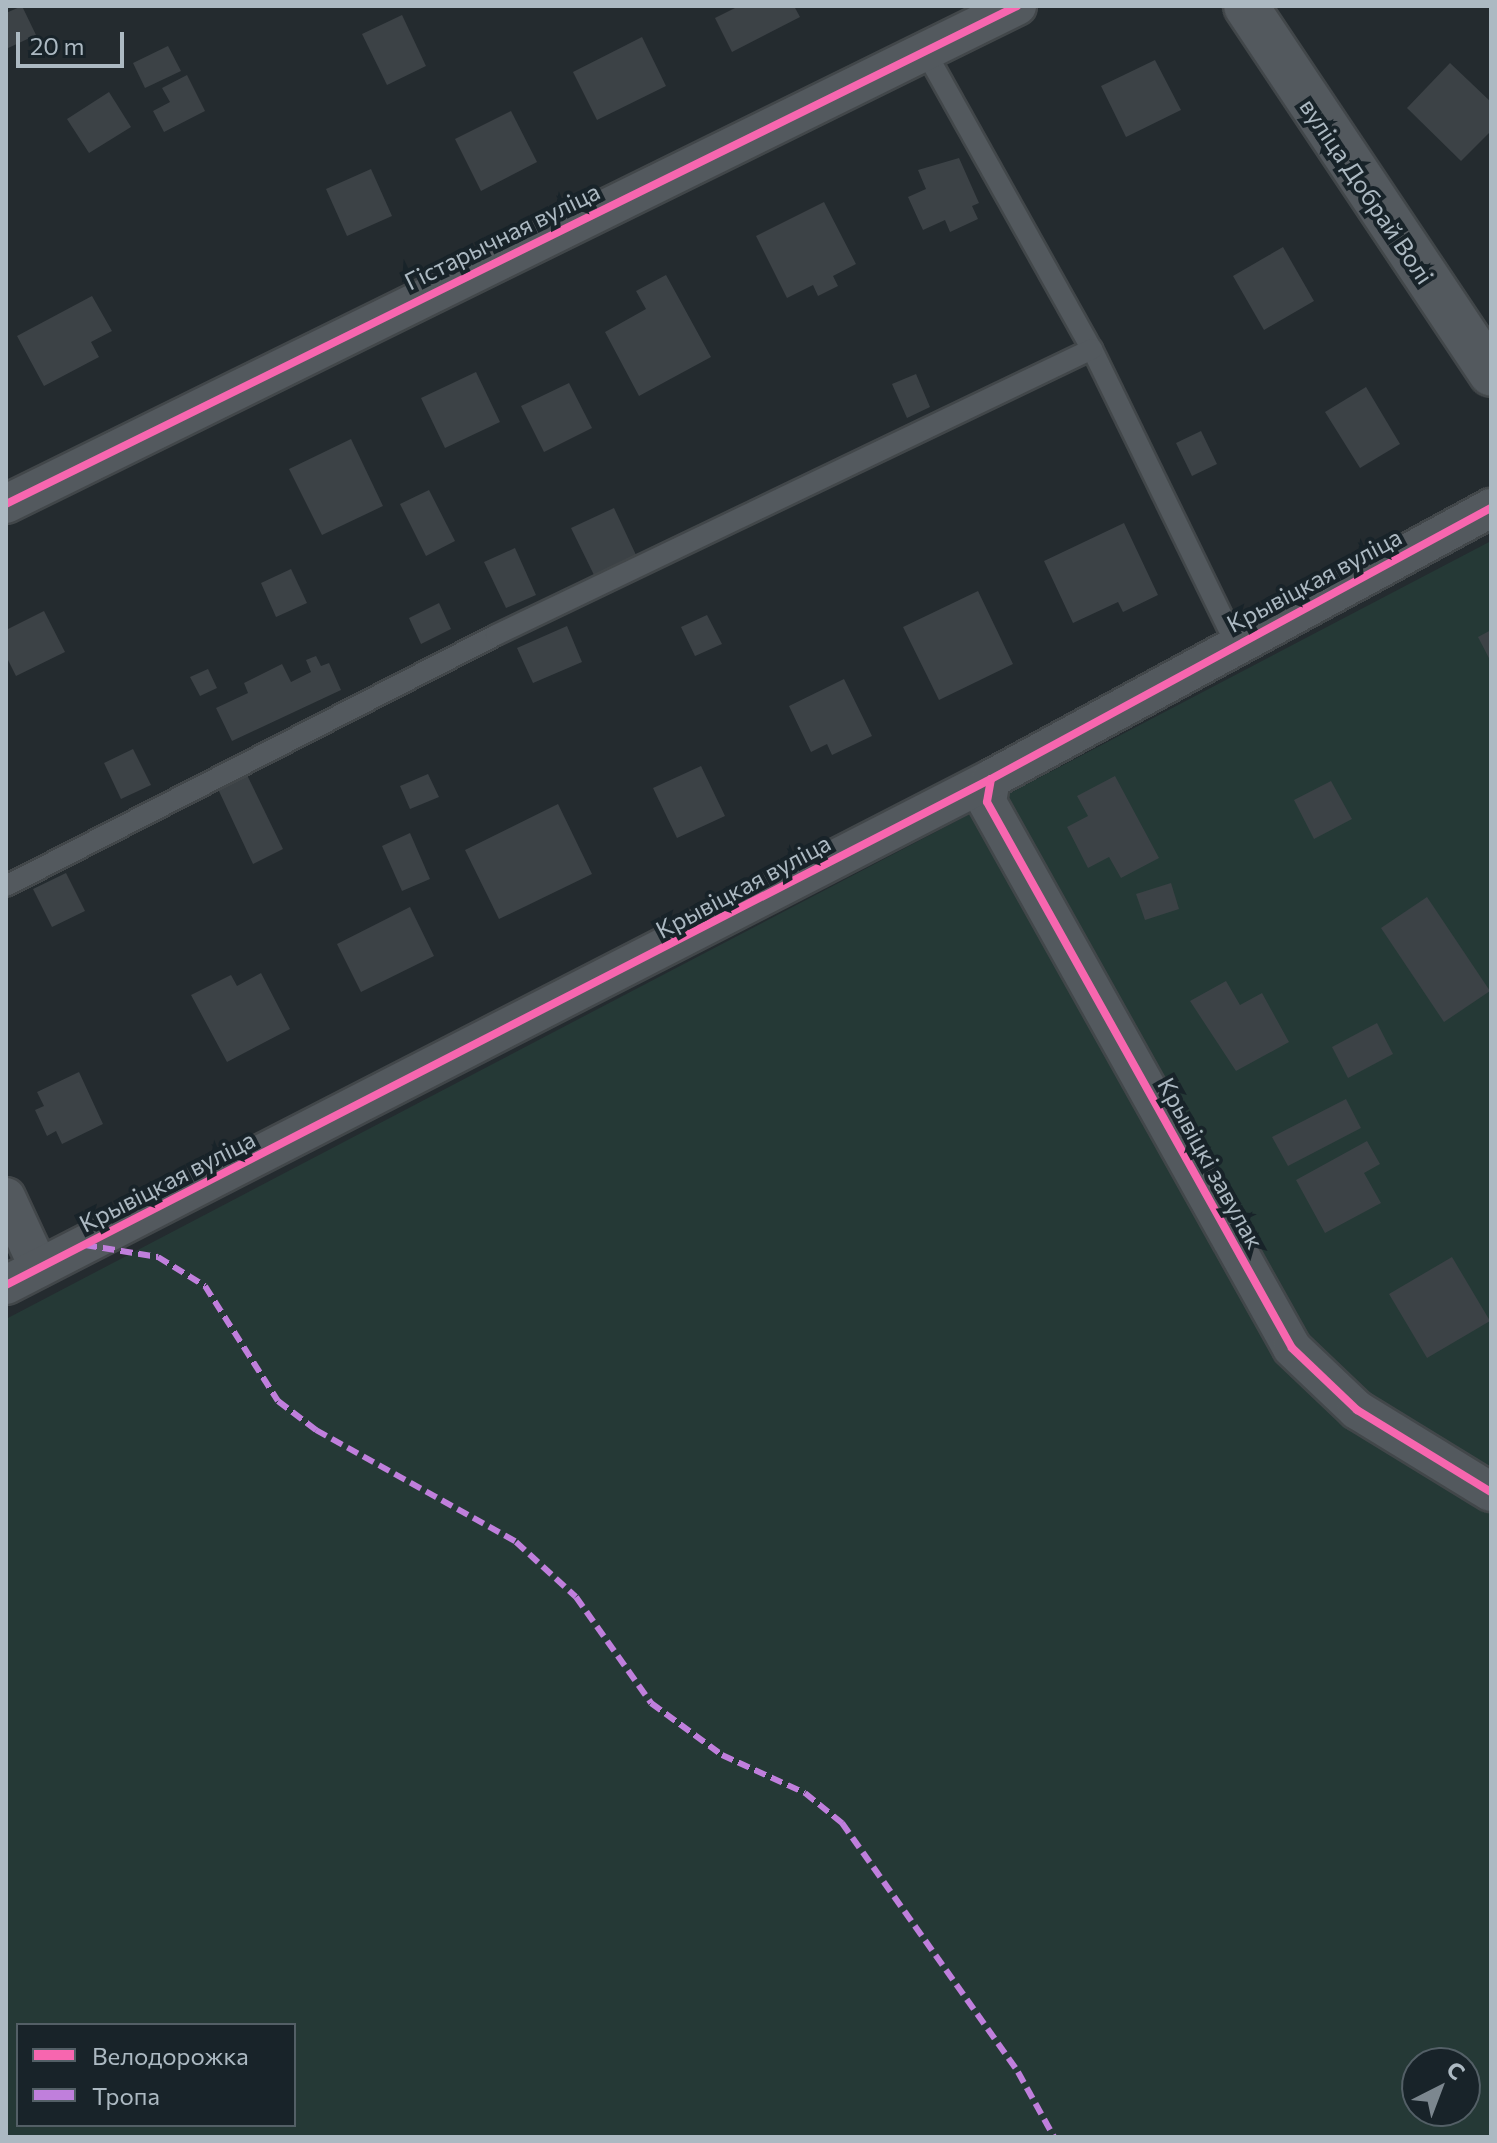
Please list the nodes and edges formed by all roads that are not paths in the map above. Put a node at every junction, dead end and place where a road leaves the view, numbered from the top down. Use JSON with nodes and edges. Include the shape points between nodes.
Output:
{"nodes":[{"id":1,"x":1017,"y":6,"type":"edge"},
{"id":2,"x":1246,"y":6,"type":"edge"},
{"id":3,"x":924,"y":49,"type":"junction"},
{"id":4,"x":1092,"y":349,"type":"junction"},
{"id":5,"x":1491,"y":374,"type":"edge"},
{"id":6,"x":6,"y":504,"type":"edge"},
{"id":7,"x":1491,"y":508,"type":"edge"},
{"id":8,"x":1236,"y":644,"type":"junction"},
{"id":9,"x":991,"y":779,"type":"junction"},
{"id":10,"x":6,"y":886,"type":"edge"},
{"id":11,"x":6,"y":1197,"type":"edge"},
{"id":12,"x":22,"y":1277,"type":"edge"},
{"id":13,"x":1491,"y":1492,"type":"edge"}],
"edges":[{"from":1,"to":3,"type":"street","name":"Гістарычная вуліца"},
{"from":2,"to":5,"type":"street","name":"вуліца Добрай Волі"},
{"from":3,"to":4,"type":"lane"},
{"from":3,"to":6,"type":"street","name":"Гістарычная вуліца"},
{"from":4,"to":8,"type":"lane"},
{"from":4,"to":10,"type":"lane","via":[[496,635]]},
{"from":7,"to":8,"type":"street","name":"Крывіцкая вуліца"},
{"from":8,"to":9,"type":"street","name":"Крывіцкая вуліца"},
{"from":9,"to":12,"type":"street","name":"Крывіцкая вуліца"},
{"from":9,"to":13,"type":"street","name":"Крывіцкі завулак","via":[[987,802],[1292,1348],[1357,1410]]},
{"from":11,"to":12,"type":"street"}]}
